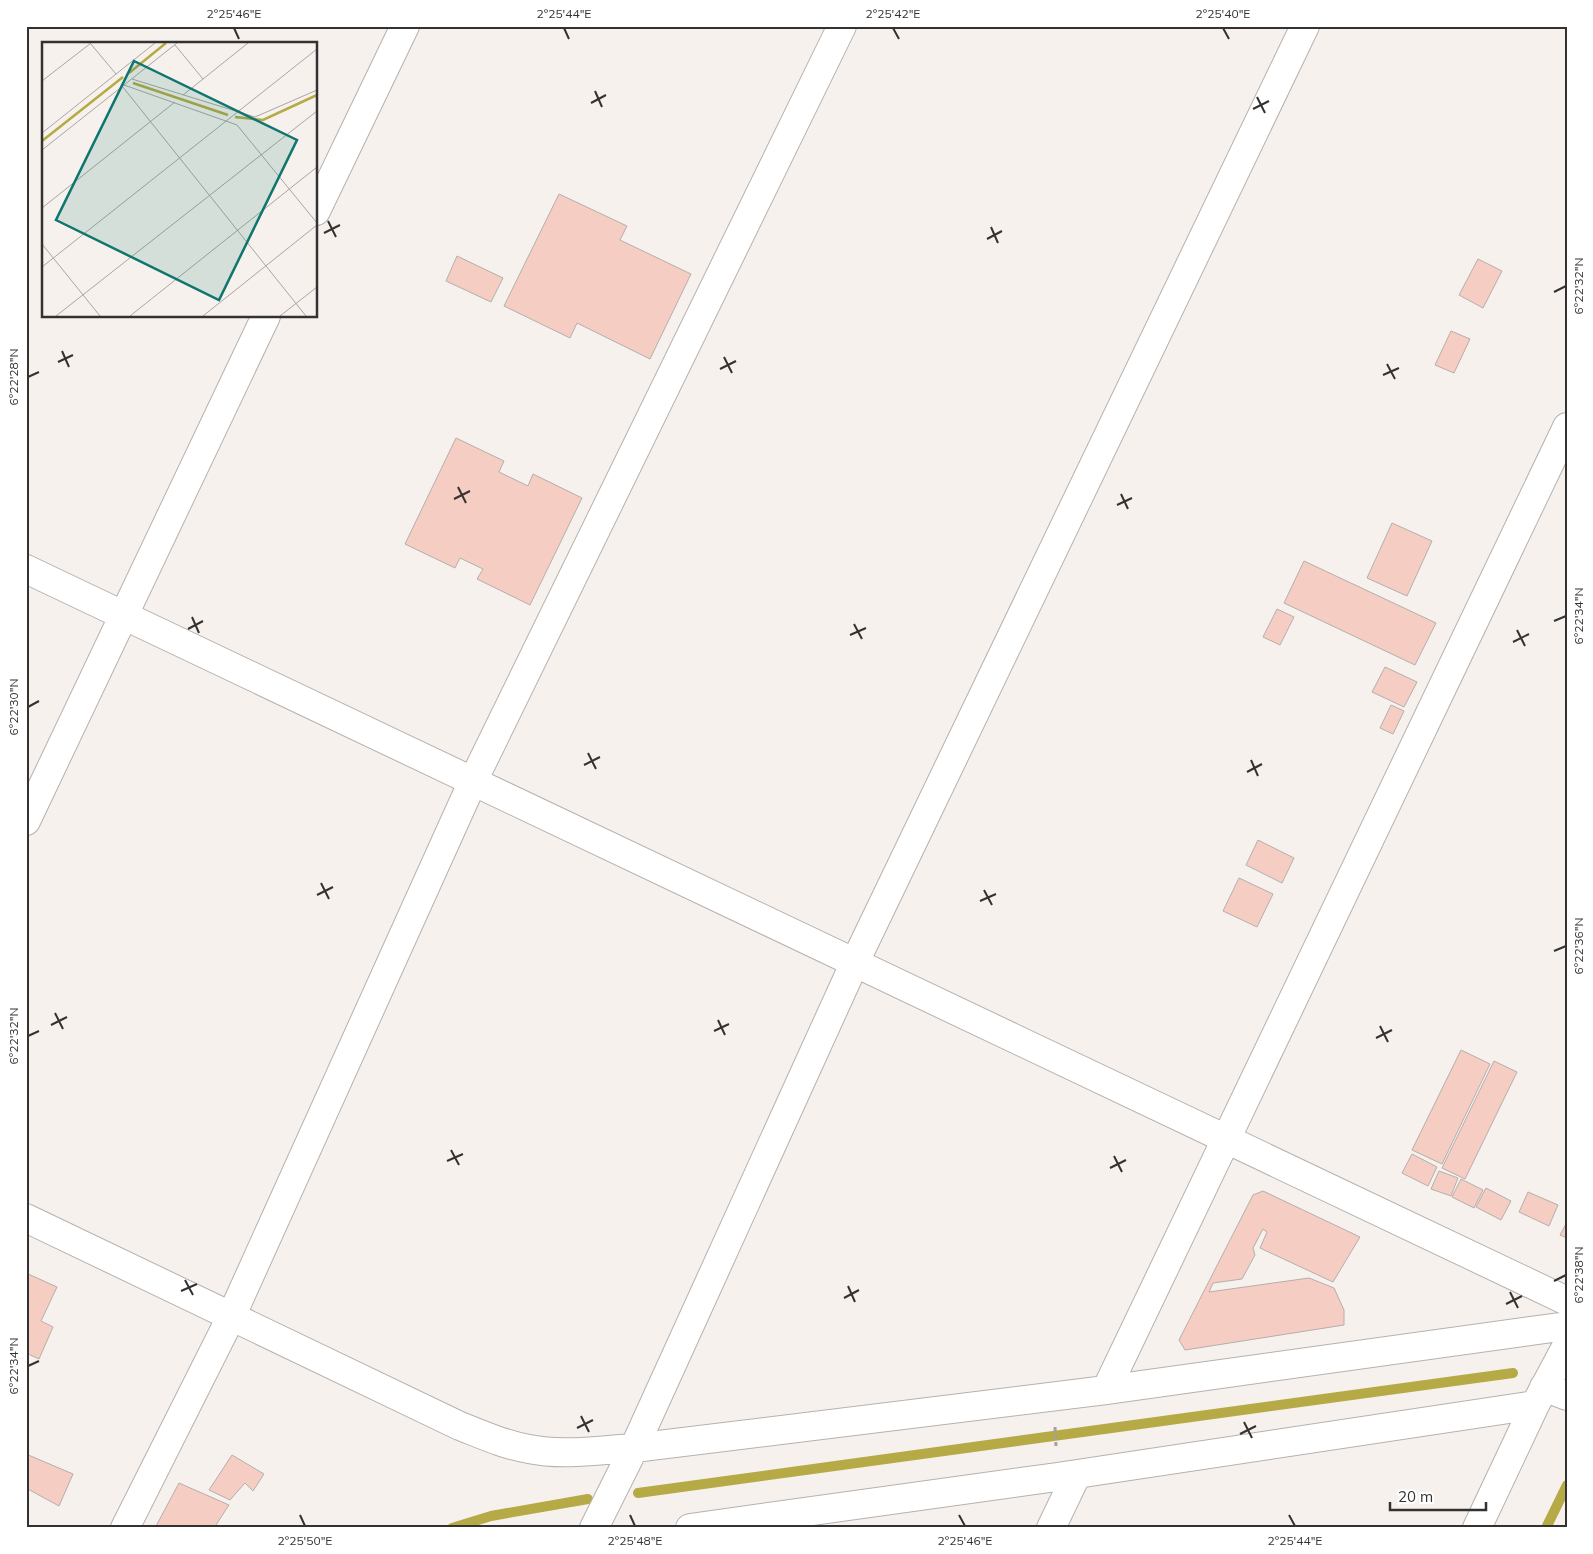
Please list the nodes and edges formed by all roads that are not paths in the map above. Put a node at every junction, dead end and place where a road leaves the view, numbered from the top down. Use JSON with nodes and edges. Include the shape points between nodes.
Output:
{"nodes":[{"id":1,"x":405,"y":26,"type":"edge"},
{"id":2,"x":842,"y":26,"type":"edge"},
{"id":3,"x":1305,"y":26,"type":"edge"},
{"id":4,"x":318,"y":208,"type":"edge"},
{"id":5,"x":265,"y":318,"type":"edge"},
{"id":6,"x":1567,"y":427,"type":"edge"},
{"id":7,"x":26,"y":569,"type":"edge"},
{"id":8,"x":124,"y":615,"type":"junction"},
{"id":9,"x":473,"y":781,"type":"junction"},
{"id":10,"x":26,"y":821,"type":"edge"},
{"id":11,"x":855,"y":962,"type":"junction"},
{"id":12,"x":1226,"y":1139,"type":"junction"},
{"id":13,"x":26,"y":1218,"type":"edge"},
{"id":14,"x":1567,"y":1301,"type":"edge"},
{"id":15,"x":231,"y":1316,"type":"junction"},
{"id":16,"x":1567,"y":1326,"type":"edge"},
{"id":17,"x":1567,"y":1345,"type":"edge"},
{"id":18,"x":1106,"y":1390,"type":"junction"},
{"id":19,"x":1549,"y":1396,"type":"edge"},
{"id":20,"x":630,"y":1455,"type":"junction"},
{"id":21,"x":1077,"y":1474,"type":"junction"},
{"id":22,"x":126,"y":1528,"type":"edge"},
{"id":23,"x":594,"y":1528,"type":"edge"},
{"id":24,"x":690,"y":1528,"type":"edge"},
{"id":25,"x":1051,"y":1528,"type":"edge"},
{"id":26,"x":1477,"y":1528,"type":"edge"}],
"edges":[{"from":1,"to":4,"type":"street"},
{"from":2,"to":9,"type":"street"},
{"from":3,"to":11,"type":"street"},
{"from":5,"to":8,"type":"street"},
{"from":6,"to":12,"type":"street"},
{"from":7,"to":8,"type":"street"},
{"from":8,"to":9,"type":"street"},
{"from":8,"to":10,"type":"street"},
{"from":9,"to":11,"type":"street"},
{"from":9,"to":15,"type":"street"},
{"from":11,"to":12,"type":"street"},
{"from":11,"to":20,"type":"street"},
{"from":12,"to":14,"type":"street"},
{"from":12,"to":18,"type":"street"},
{"from":13,"to":15,"type":"street"},
{"from":15,"to":20,"type":"street","via":[[500,1442],[531,1450]]},
{"from":15,"to":22,"type":"street"},
{"from":16,"to":18,"type":"street"},
{"from":17,"to":19,"type":"street"},
{"from":18,"to":20,"type":"street"},
{"from":19,"to":21,"type":"street"},
{"from":19,"to":26,"type":"street"},
{"from":20,"to":23,"type":"street"},
{"from":21,"to":24,"type":"street"},
{"from":21,"to":25,"type":"street"}]}
